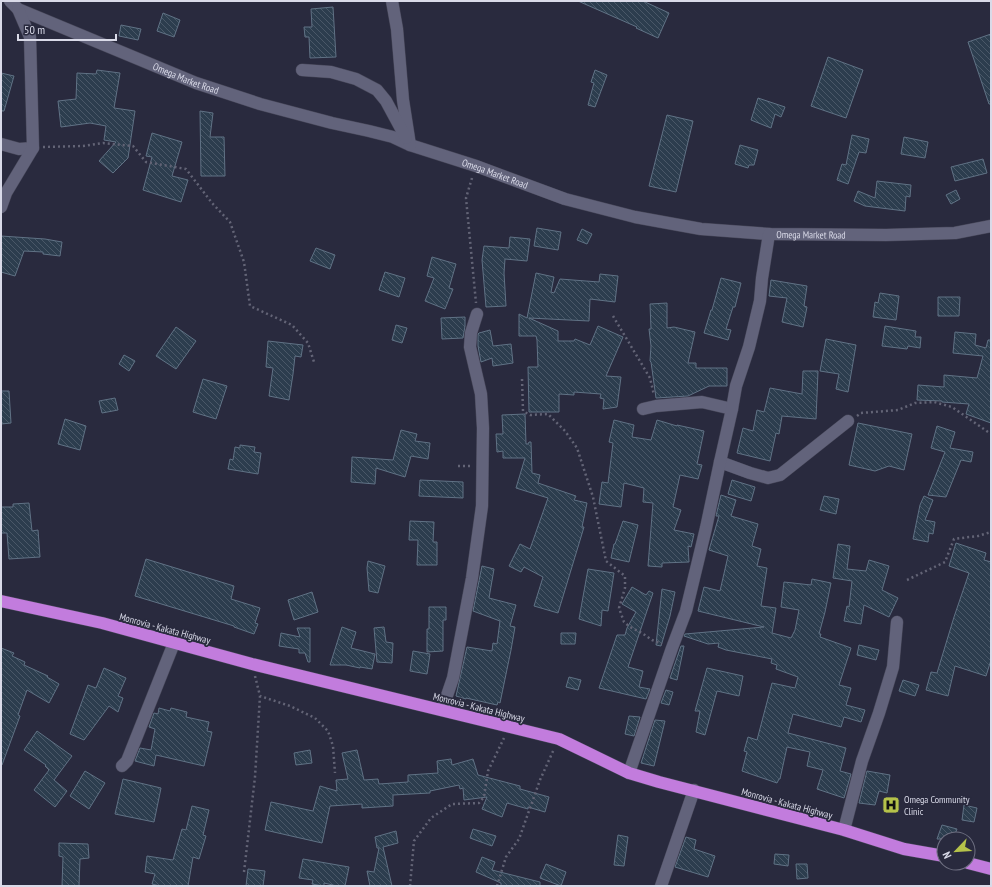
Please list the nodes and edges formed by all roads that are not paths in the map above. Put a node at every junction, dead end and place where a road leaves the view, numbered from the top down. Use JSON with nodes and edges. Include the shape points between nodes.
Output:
{"nodes":[{"id":1,"x":392,"y":1,"type":"edge"},
{"id":2,"x":14,"y":5,"type":"edge"},
{"id":3,"x":302,"y":70,"type":"dead end"},
{"id":4,"x":1,"y":144,"type":"edge"},
{"id":5,"x":410,"y":145,"type":"junction"},
{"id":6,"x":34,"y":148,"type":"junction"},
{"id":7,"x":1,"y":207,"type":"edge"},
{"id":8,"x":991,"y":226,"type":"edge"},
{"id":9,"x":769,"y":234,"type":"junction"},
{"id":10,"x":477,"y":314,"type":"road end"},
{"id":11,"x":643,"y":409,"type":"dead end"},
{"id":12,"x":732,"y":409,"type":"junction"},
{"id":13,"x":848,"y":422,"type":"road end"},
{"id":14,"x":720,"y":462,"type":"junction"},
{"id":15,"x":1,"y":600,"type":"edge"},
{"id":16,"x":897,"y":622,"type":"dead end"},
{"id":17,"x":174,"y":643,"type":"junction"},
{"id":18,"x":442,"y":710,"type":"junction"},
{"id":19,"x":122,"y":766,"type":"dead end"},
{"id":20,"x":629,"y":773,"type":"junction"},
{"id":21,"x":694,"y":790,"type":"junction"},
{"id":22,"x":844,"y":830,"type":"junction"},
{"id":23,"x":936,"y":855,"type":"edge"},
{"id":24,"x":976,"y":865,"type":"edge"},
{"id":25,"x":991,"y":869,"type":"edge"},
{"id":26,"x":661,"y":886,"type":"edge"}],
"edges":[{"from":1,"to":5,"type":"street"},
{"from":2,"to":5,"type":"street","name":"Omega Market Road","via":[[196,83],[267,106],[394,137]]},
{"from":2,"to":6,"type":"street","via":[[30,37]]},
{"from":3,"to":5,"type":"street","via":[[331,72],[356,79],[377,90],[386,101]]},
{"from":4,"to":6,"type":"street","via":[[19,149]]},
{"from":5,"to":9,"type":"street","name":"Omega Market Road","via":[[565,199],[634,217],[701,229]]},
{"from":6,"to":7,"type":"street","via":[[6,193]]},
{"from":8,"to":9,"type":"street","name":"Omega Market Road","via":[[955,233],[886,236]]},
{"from":9,"to":12,"type":"street","via":[[760,301]]},
{"from":10,"to":18,"type":"street","via":[[470,347],[481,394],[482,506],[472,578],[453,678]]},
{"from":11,"to":12,"type":"street","via":[[702,402]]},
{"from":12,"to":14,"type":"street"},
{"from":13,"to":14,"type":"street","via":[[780,475],[768,478]]},
{"from":14,"to":20,"type":"street","via":[[686,611]]},
{"from":15,"to":17,"type":"highway","name":"Monrovia - Kakata Highway","via":[[102,623]]},
{"from":16,"to":22,"type":"street","via":[[893,667],[862,761]]},
{"from":17,"to":18,"type":"highway","name":"Monrovia - Kakata Highway"},
{"from":17,"to":19,"type":"street","via":[[127,761]]},
{"from":18,"to":20,"type":"highway","name":"Monrovia - Kakata Highway","via":[[559,739]]},
{"from":20,"to":21,"type":"highway","name":"Monrovia - Kakata Highway"},
{"from":21,"to":22,"type":"highway","name":"Monrovia - Kakata Highway"},
{"from":21,"to":26,"type":"street"},
{"from":22,"to":23,"type":"highway","name":"Monrovia - Kakata Highway","via":[[904,849]]},
{"from":24,"to":25,"type":"highway"}]}
